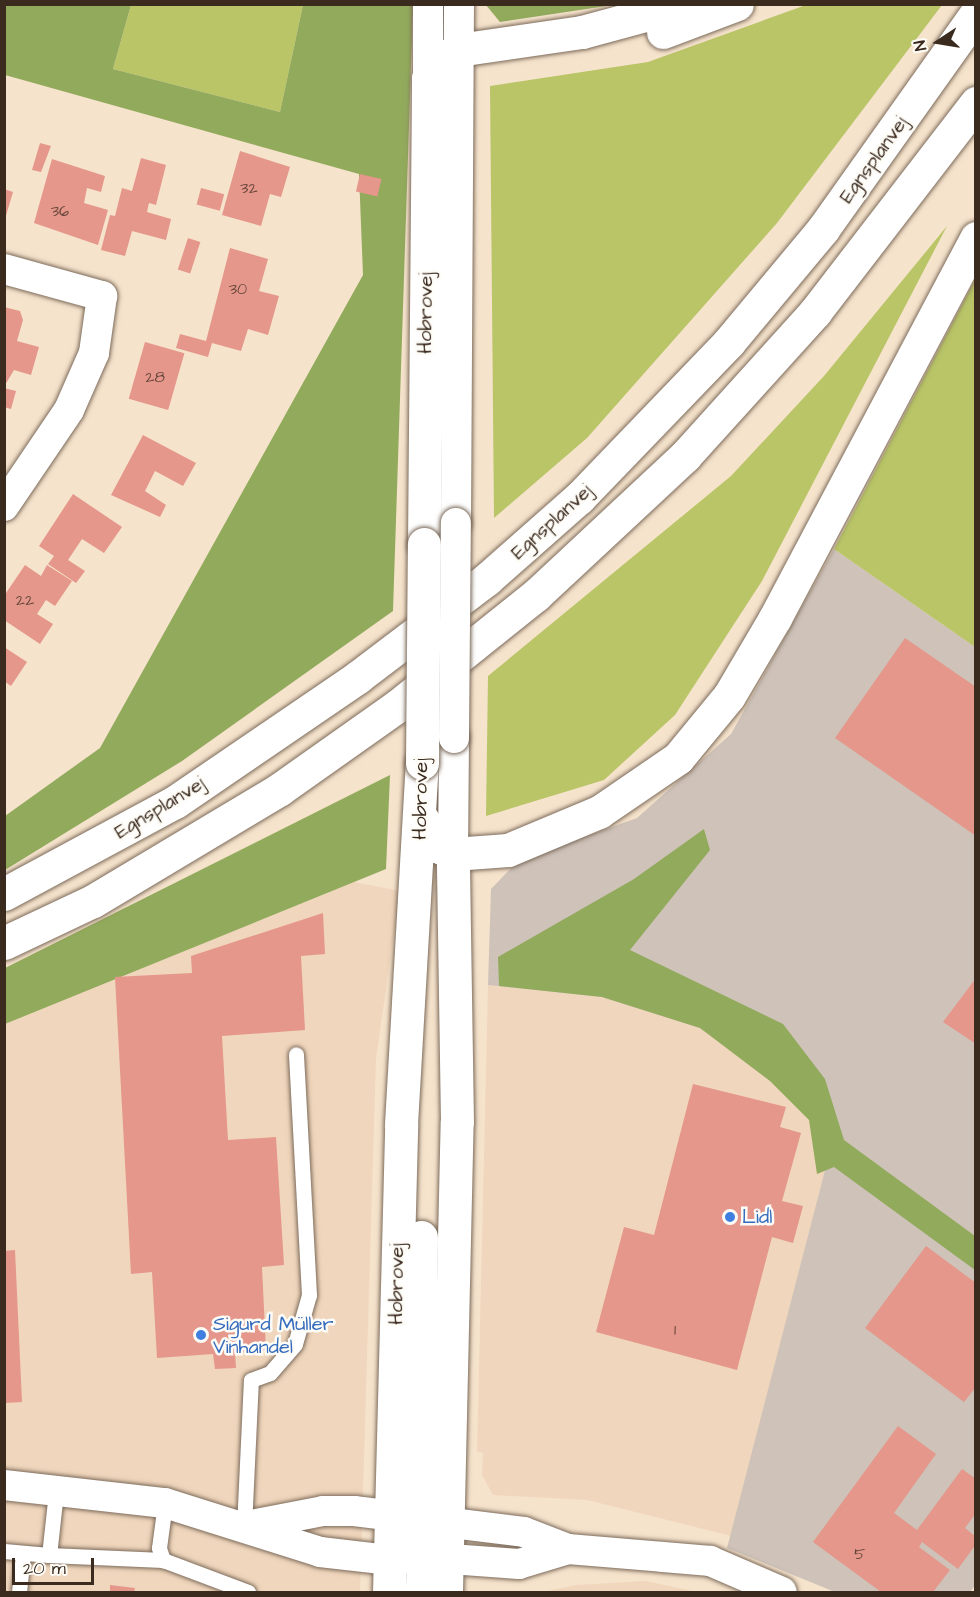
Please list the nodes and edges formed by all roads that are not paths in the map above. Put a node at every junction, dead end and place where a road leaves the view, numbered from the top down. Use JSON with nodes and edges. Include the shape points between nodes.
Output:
{"nodes":[{"id":1,"x":428,"y":4,"type":"edge"},
{"id":2,"x":459,"y":4,"type":"edge"},
{"id":3,"x":686,"y":4,"type":"edge"},
{"id":4,"x":737,"y":4,"type":"edge"},
{"id":5,"x":975,"y":14,"type":"edge"},
{"id":6,"x":448,"y":67,"type":"junction"},
{"id":7,"x":975,"y":103,"type":"edge"},
{"id":8,"x":975,"y":238,"type":"edge"},
{"id":9,"x":4,"y":269,"type":"edge"},
{"id":10,"x":4,"y":506,"type":"edge"},
{"id":11,"x":421,"y":817,"type":"junction"},
{"id":12,"x":453,"y":854,"type":"junction"},
{"id":13,"x":4,"y":894,"type":"edge"},
{"id":14,"x":4,"y":943,"type":"edge"},
{"id":15,"x":296,"y":1054,"type":"dead end"},
{"id":16,"x":4,"y":1485,"type":"edge"},
{"id":17,"x":56,"y":1492,"type":"junction"},
{"id":18,"x":165,"y":1503,"type":"junction"},
{"id":19,"x":419,"y":1519,"type":"junction"},
{"id":20,"x":244,"y":1527,"type":"junction"},
{"id":21,"x":568,"y":1549,"type":"junction"},
{"id":22,"x":4,"y":1551,"type":"edge"},
{"id":23,"x":23,"y":1553,"type":"junction"},
{"id":24,"x":49,"y":1556,"type":"junction"},
{"id":25,"x":435,"y":1559,"type":"junction"},
{"id":26,"x":163,"y":1560,"type":"junction"},
{"id":27,"x":389,"y":1560,"type":"junction"},
{"id":28,"x":19,"y":1593,"type":"edge"},
{"id":29,"x":248,"y":1593,"type":"edge"},
{"id":30,"x":389,"y":1593,"type":"edge"},
{"id":31,"x":422,"y":1593,"type":"edge"},
{"id":32,"x":446,"y":1593,"type":"edge"},
{"id":33,"x":782,"y":1593,"type":"edge"}],
"edges":[{"from":1,"to":6,"type":"street","name":"Hobrovej"},
{"from":2,"to":6,"type":"street","name":"Hobrovej"},
{"from":3,"to":6,"type":"main road"},
{"from":4,"to":6,"type":"main road","via":[[637,39]]},
{"from":5,"to":13,"type":"main road","name":"Egnsplanvej","via":[[823,229],[723,350],[579,498],[487,579],[358,677],[175,802]]},
{"from":6,"to":11,"type":"main road","name":"Hobrovej","bridge":true,"via":[[424,544]]},
{"from":6,"to":12,"type":"street","name":"Hobrovej","bridge":true,"via":[[456,523]]},
{"from":7,"to":14,"type":"main road","via":[[815,312],[685,456],[536,595],[396,707],[280,789],[93,901]]},
{"from":8,"to":12,"type":"main road","via":[[775,618],[708,726],[678,758],[599,812],[508,850]]},
{"from":9,"to":10,"type":"street","via":[[102,296],[94,353],[69,410]]},
{"from":11,"to":12,"type":"main road","via":[[440,847]]},
{"from":11,"to":19,"type":"main road","name":"Hobrovej","via":[[414,971],[401,1124]]},
{"from":12,"to":19,"type":"main road","name":"Hobrovej","via":[[457,1122]]},
{"from":15,"to":20,"type":"lane","via":[[309,1295],[295,1344],[270,1373],[251,1380]]},
{"from":16,"to":17,"type":"street"},
{"from":17,"to":18,"type":"street"},
{"from":17,"to":24,"type":"lane"},
{"from":18,"to":20,"type":"street"},
{"from":18,"to":26,"type":"lane","via":[[159,1548]]},
{"from":19,"to":20,"type":"street","via":[[323,1511]]},
{"from":19,"to":21,"type":"street","via":[[524,1532]]},
{"from":19,"to":25,"type":"main road"},
{"from":19,"to":25,"type":"main road","name":"Hobrovej"},
{"from":19,"to":27,"type":"main road","name":"Hobrovej"},
{"from":20,"to":27,"type":"street","via":[[320,1552]]},
{"from":21,"to":25,"type":"street","via":[[519,1564]]},
{"from":21,"to":33,"type":"street","via":[[710,1561]]},
{"from":22,"to":23,"type":"lane"},
{"from":23,"to":24,"type":"lane"},
{"from":23,"to":28,"type":"lane"},
{"from":24,"to":26,"type":"lane"},
{"from":25,"to":27,"type":"street"},
{"from":25,"to":31,"type":"main road"},
{"from":25,"to":32,"type":"main road","name":"Hobrovej"},
{"from":26,"to":29,"type":"lane"},
{"from":27,"to":30,"type":"main road","name":"Hobrovej"}]}
